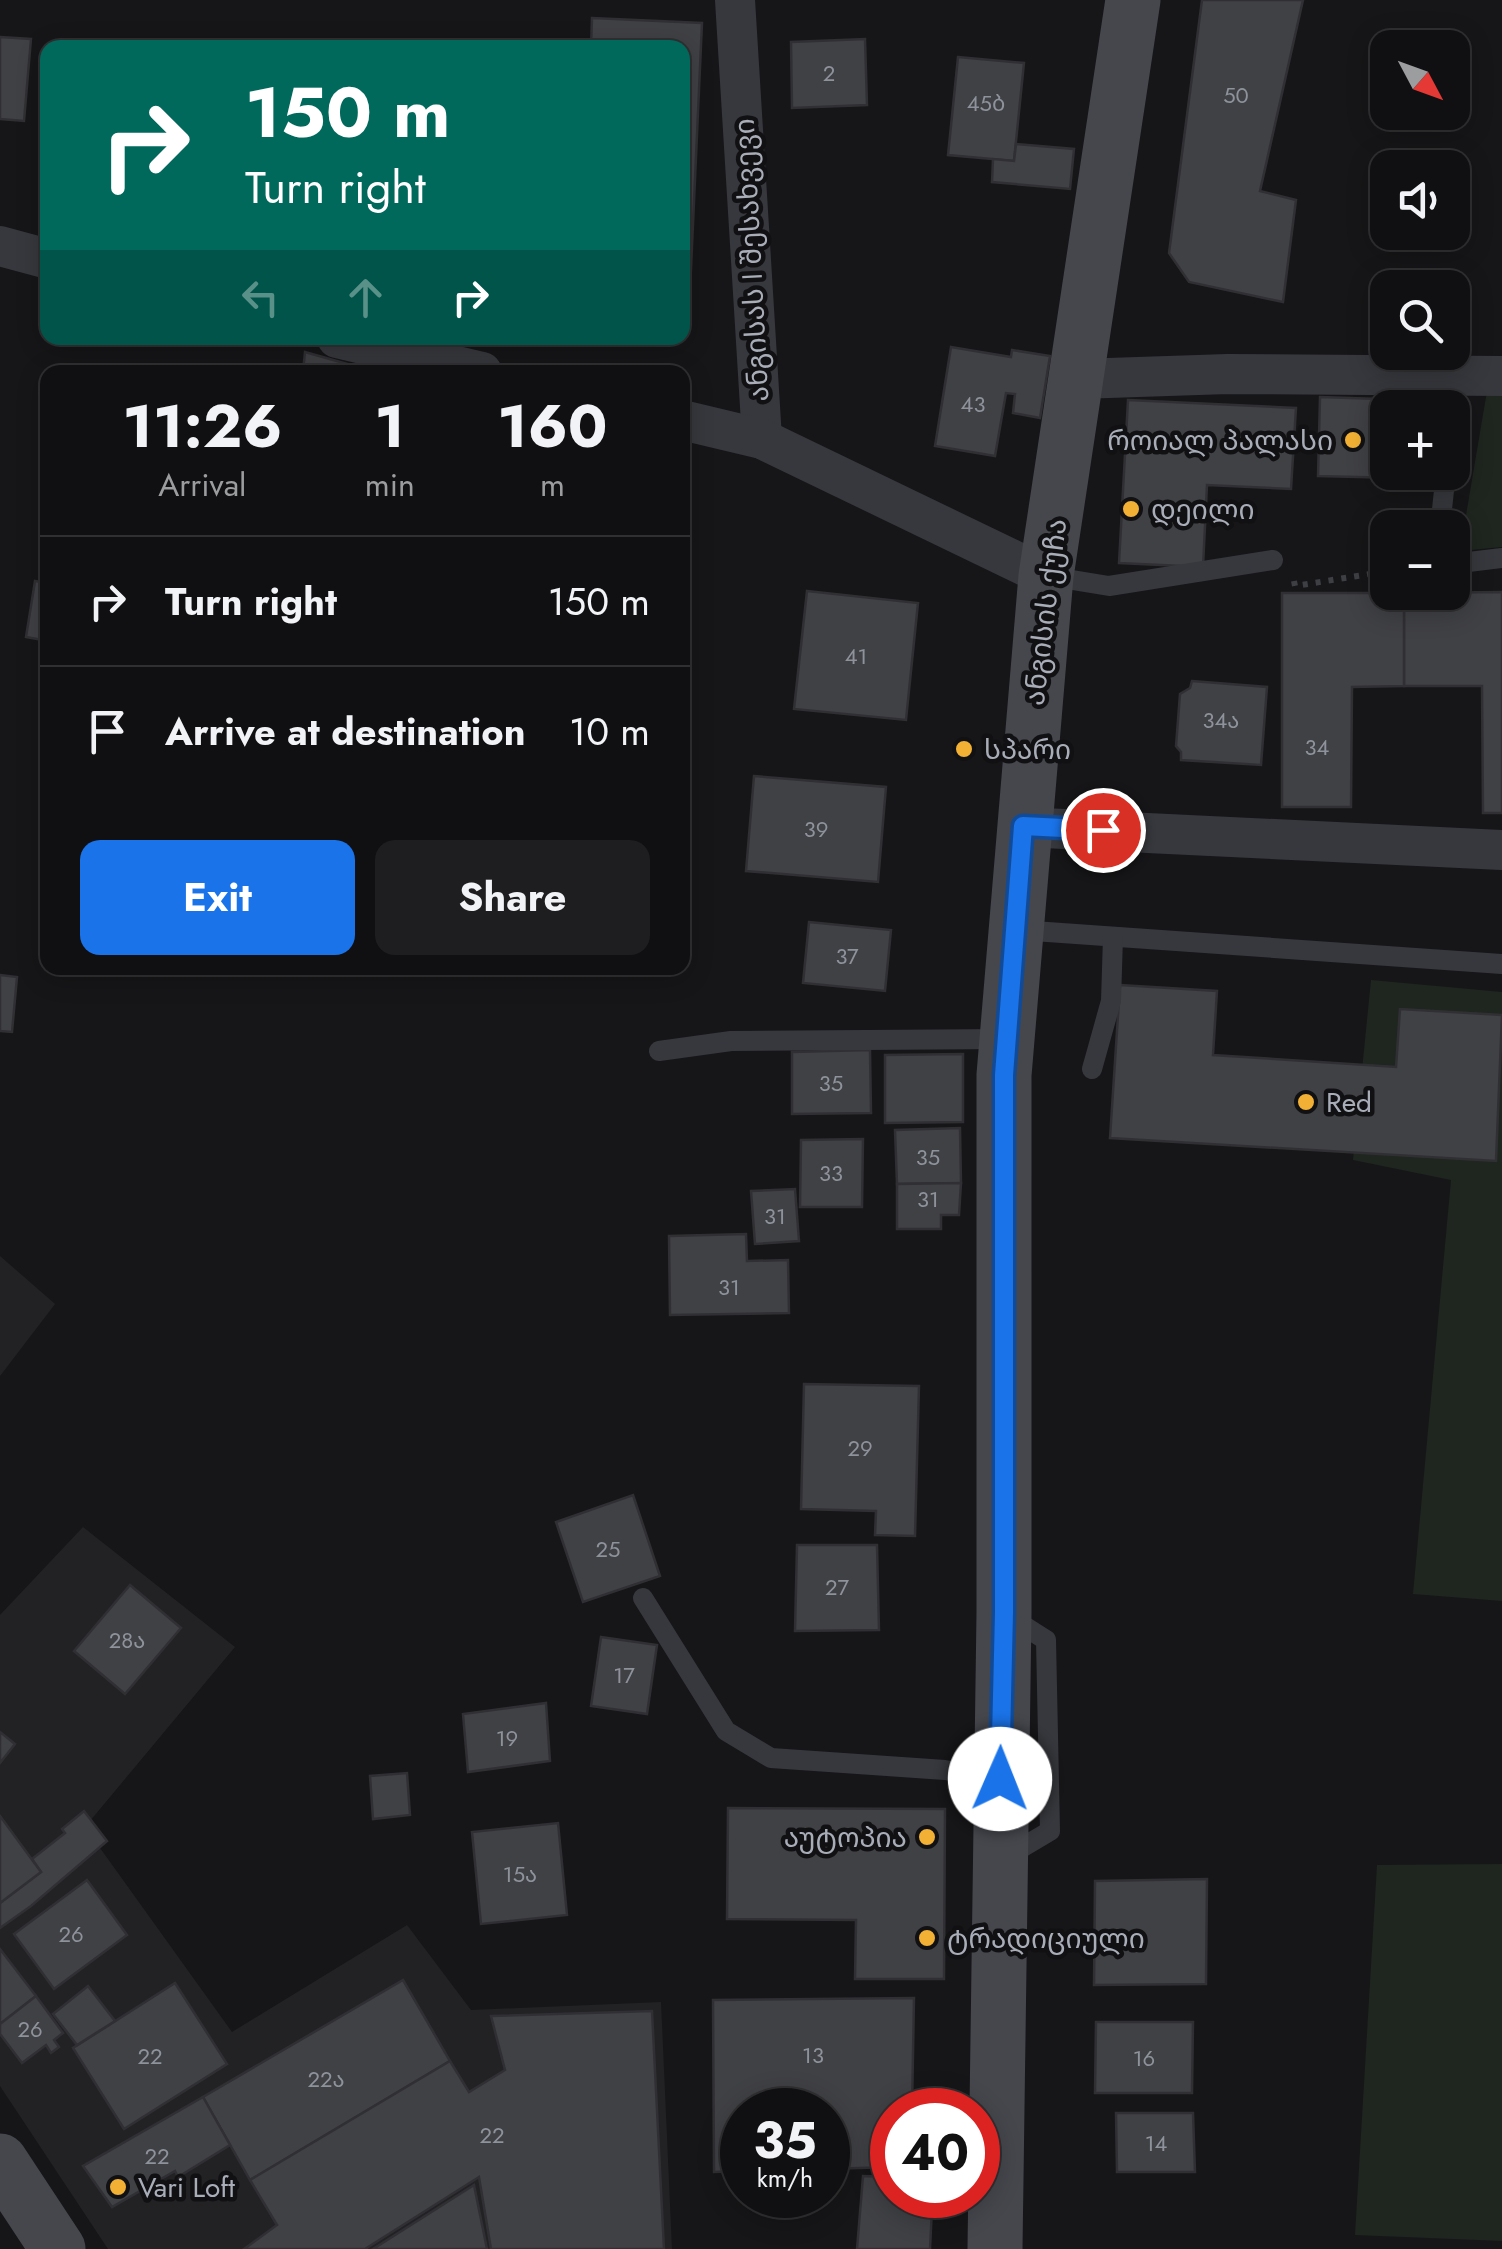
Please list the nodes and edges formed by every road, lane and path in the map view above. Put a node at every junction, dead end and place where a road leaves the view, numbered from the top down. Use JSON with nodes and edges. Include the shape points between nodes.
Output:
{"nodes":[{"id":1,"x":736,"y":0,"type":"edge"},
{"id":2,"x":1133,"y":0,"type":"edge"},
{"id":3,"x":0,"y":246,"type":"edge"},
{"id":4,"x":40,"y":258,"type":"edge"},
{"id":5,"x":367,"y":345,"type":"edge"},
{"id":6,"x":452,"y":365,"type":"edge"},
{"id":7,"x":1502,"y":376,"type":"edge"},
{"id":8,"x":1078,"y":379,"type":"junction"},
{"id":9,"x":1429,"y":390,"type":"edge"},
{"id":10,"x":1460,"y":390,"type":"edge"},
{"id":11,"x":690,"y":422,"type":"edge"},
{"id":12,"x":762,"y":438,"type":"junction"},
{"id":13,"x":1502,"y":558,"type":"edge"},
{"id":14,"x":1273,"y":560,"type":"joint"},
{"id":15,"x":1470,"y":562,"type":"edge"},
{"id":16,"x":1370,"y":575,"type":"edge"},
{"id":17,"x":1046,"y":576,"type":"junction"},
{"id":18,"x":1023,"y":826,"type":"junction"},
{"id":19,"x":1502,"y":850,"type":"edge"},
{"id":20,"x":1017,"y":930,"type":"junction"},
{"id":21,"x":1112,"y":937,"type":"junction"},
{"id":22,"x":1502,"y":964,"type":"edge"},
{"id":23,"x":1006,"y":1039,"type":"junction"},
{"id":24,"x":660,"y":1051,"type":"dead end"},
{"id":25,"x":1092,"y":1070,"type":"dead end"},
{"id":26,"x":643,"y":1598,"type":"dead end"},
{"id":27,"x":1004,"y":1613,"type":"junction"},
{"id":28,"x":1000,"y":1779,"type":"junction"},
{"id":29,"x":998,"y":1861,"type":"junction"},
{"id":30,"x":0,"y":2161,"type":"edge"},
{"id":31,"x":58,"y":2249,"type":"edge"},
{"id":32,"x":996,"y":2249,"type":"edge"}],
"edges":[{"from":1,"to":12,"type":"street","name":"ანგისას I შესახვევი"},
{"from":2,"to":8,"type":"street","name":"ანგისის ქუჩა"},
{"from":3,"to":4,"type":"street"},
{"from":5,"to":6,"type":"street"},
{"from":7,"to":10,"type":"street"},
{"from":8,"to":9,"type":"street","via":[[1228,374]]},
{"from":8,"to":17,"type":"street","name":"ანგისის ქუჩა"},
{"from":11,"to":12,"type":"street","name":"ანგისას I შესახვევი"},
{"from":12,"to":17,"type":"street"},
{"from":13,"to":15,"type":"lane"},
{"from":14,"to":16,"type":"path","via":[[1288,558],[1295,586]]},
{"from":14,"to":17,"type":"lane","via":[[1108,586]]},
{"from":17,"to":18,"type":"street","name":"ანგისის ქუჩა"},
{"from":18,"to":19,"type":"street"},
{"from":18,"to":20,"type":"street","name":"ანგისის ქუჩა"},
{"from":20,"to":21,"type":"lane"},
{"from":20,"to":23,"type":"street","name":"ანგისის ქუჩა"},
{"from":21,"to":22,"type":"lane"},
{"from":21,"to":25,"type":"lane","via":[[1111,1001]]},
{"from":23,"to":24,"type":"lane","via":[[731,1041]]},
{"from":23,"to":27,"type":"street","name":"ანგისის ქუჩა"},
{"from":26,"to":28,"type":"lane","via":[[726,1732],[770,1758]]},
{"from":27,"to":28,"type":"street","name":"ანგისის ქუჩა"},
{"from":27,"to":29,"type":"lane","via":[[1046,1640],[1050,1831]]},
{"from":28,"to":29,"type":"street","name":"ანგისის ქუჩა"},
{"from":29,"to":32,"type":"street","name":"ანგისის ქუჩა"},
{"from":30,"to":31,"type":"street"}]}
